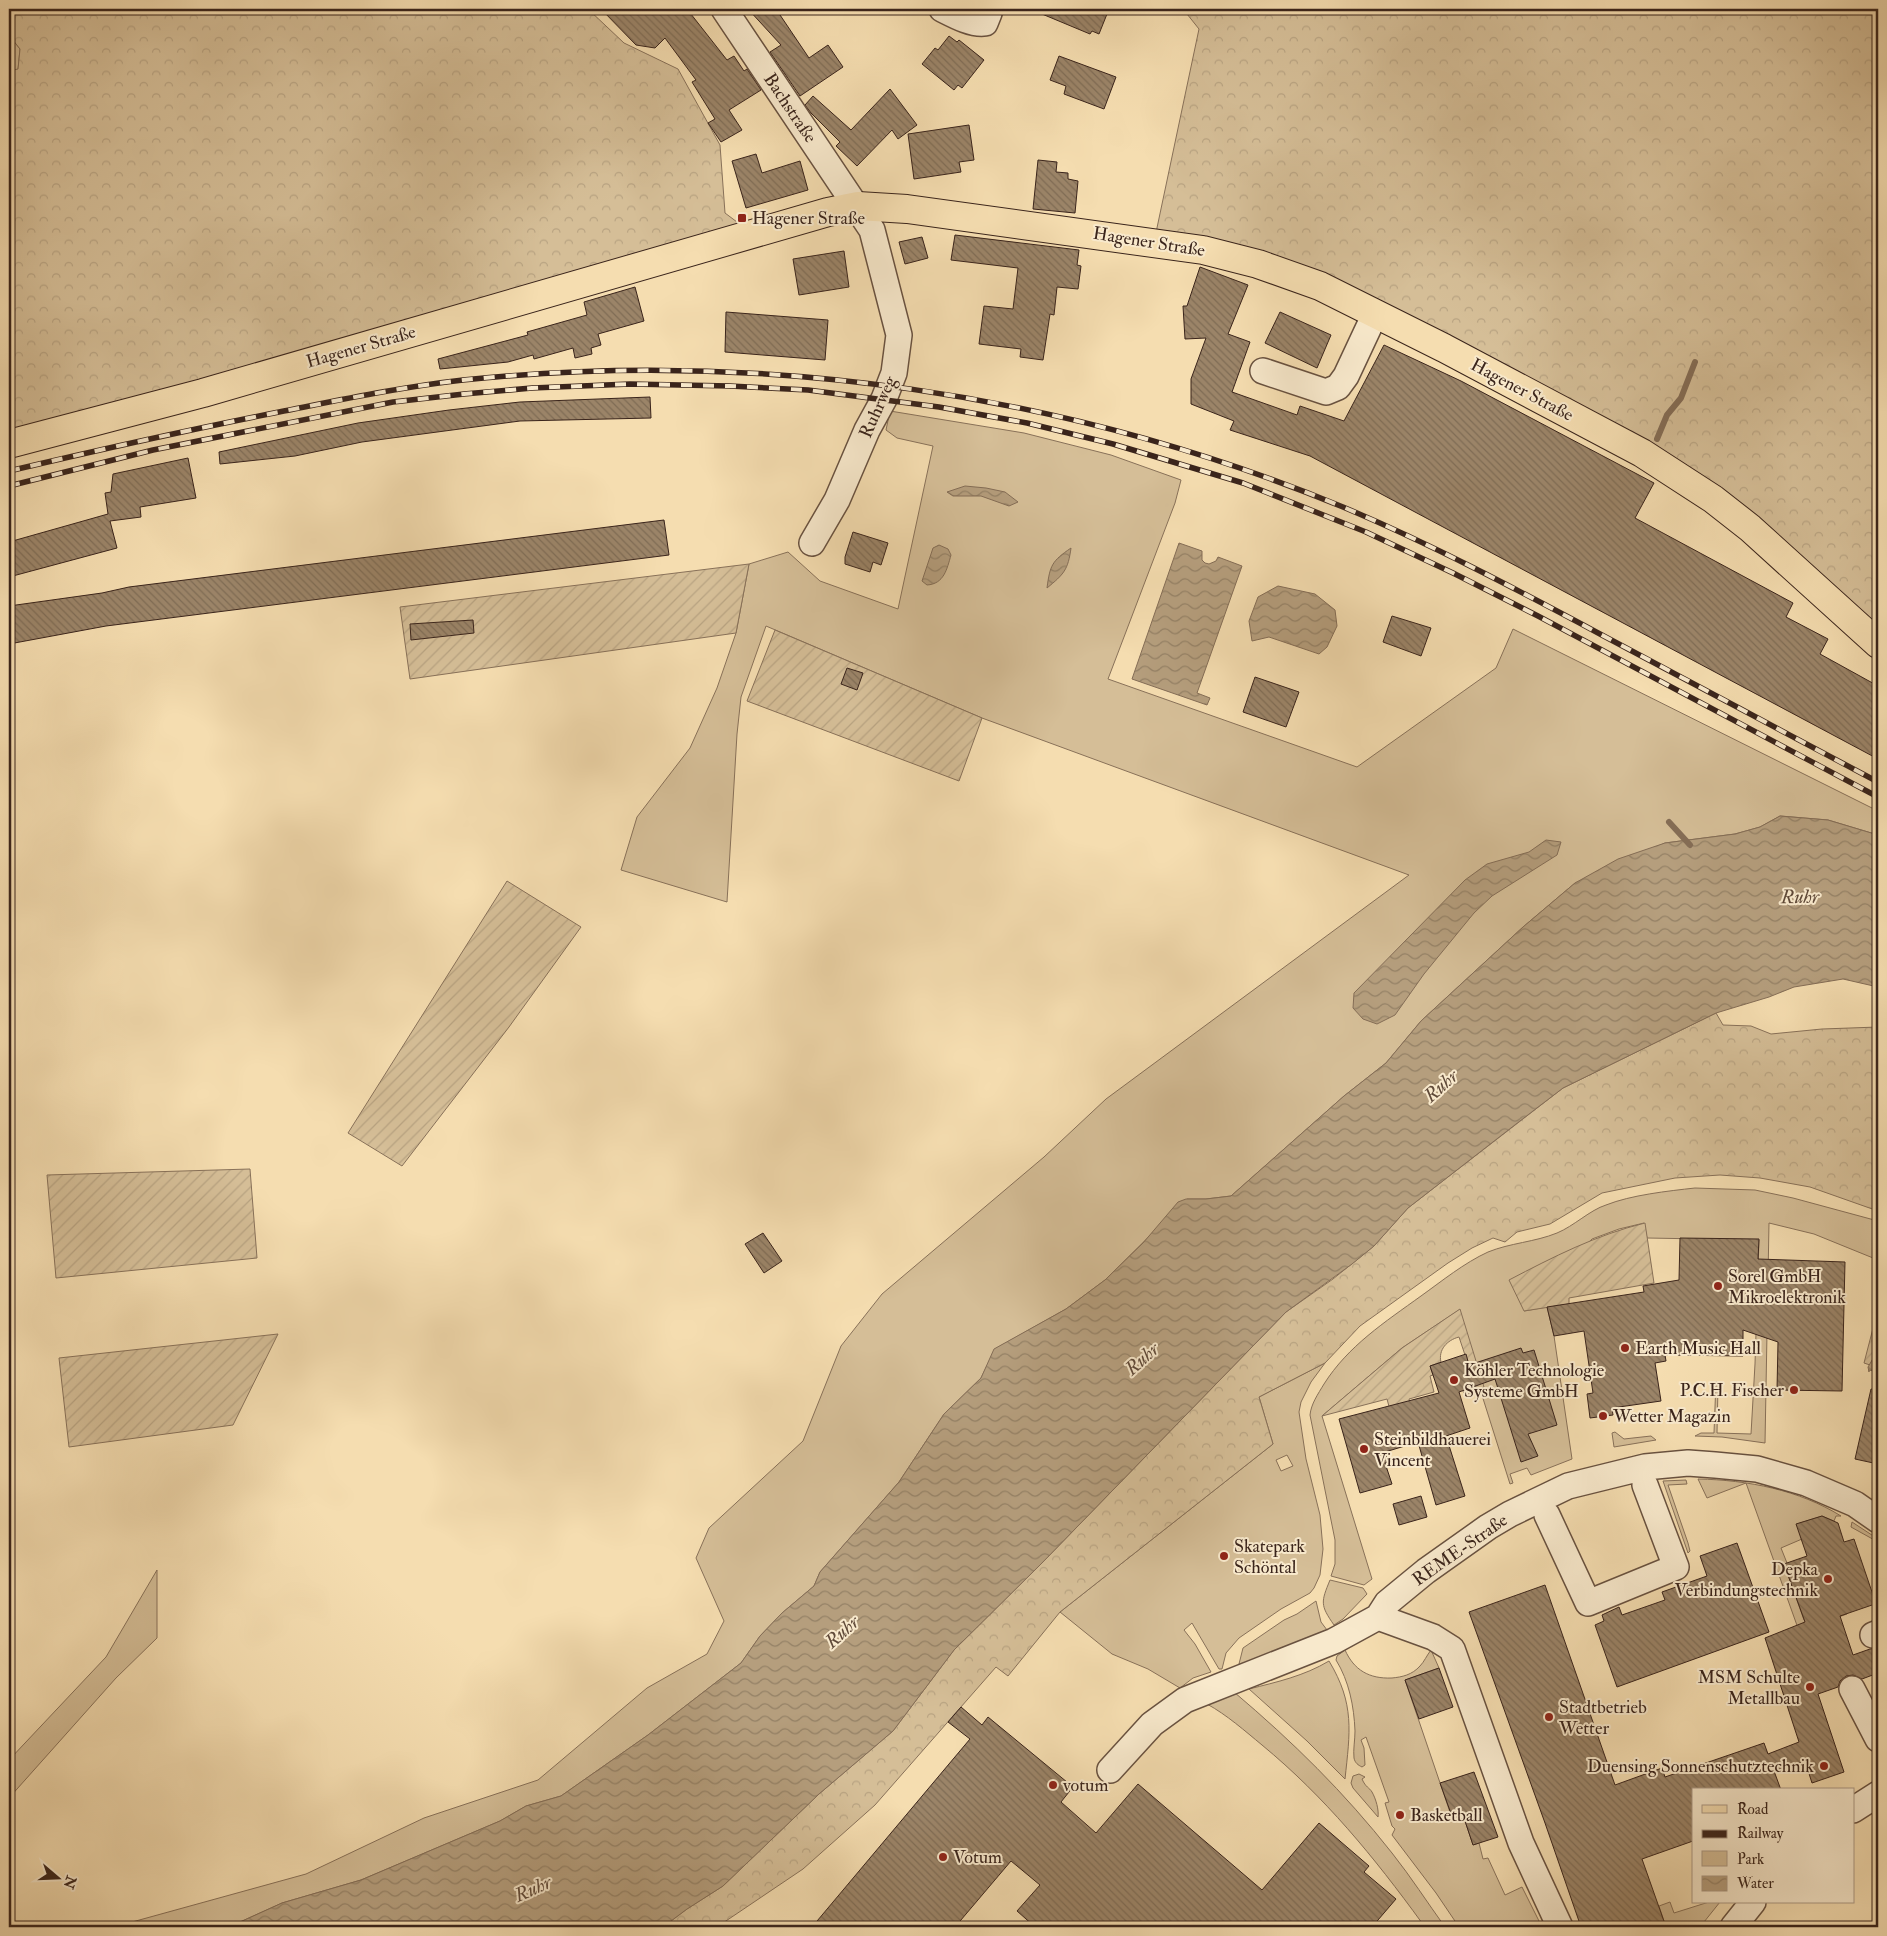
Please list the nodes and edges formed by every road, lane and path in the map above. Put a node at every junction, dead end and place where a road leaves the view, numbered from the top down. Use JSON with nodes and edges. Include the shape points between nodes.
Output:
{"nodes":[{"id":1,"x":724,"y":9,"type":"edge"},
{"id":2,"x":942,"y":9,"type":"edge"},
{"id":3,"x":987,"y":9,"type":"edge"},
{"id":4,"x":858,"y":206,"type":"junction"},
{"id":5,"x":1375,"y":314,"type":"junction"},
{"id":6,"x":1264,"y":371,"type":"dead end"},
{"id":7,"x":9,"y":444,"type":"edge"},
{"id":8,"x":812,"y":543,"type":"dead end"},
{"id":9,"x":1878,"y":644,"type":"edge"},
{"id":10,"x":1645,"y":1485,"type":"dead end"},
{"id":11,"x":1547,"y":1515,"type":"dead end"},
{"id":12,"x":1878,"y":1520,"type":"edge"},
{"id":13,"x":1378,"y":1617,"type":"junction"},
{"id":14,"x":1852,"y":1689,"type":"dead end"},
{"id":15,"x":1878,"y":1739,"type":"edge"},
{"id":16,"x":1110,"y":1770,"type":"dead end"},
{"id":17,"x":1878,"y":1794,"type":"edge"},
{"id":18,"x":1854,"y":1809,"type":"edge"},
{"id":19,"x":1751,"y":1904,"type":"edge"},
{"id":20,"x":1560,"y":1927,"type":"edge"},
{"id":21,"x":1733,"y":1927,"type":"edge"}],
"edges":[{"from":1,"to":4,"type":"street","name":"Bachstraße"},
{"from":2,"to":3,"type":"street","via":[[980,24],[986,23]]},
{"from":4,"to":5,"type":"main road","name":"Hagener Straße","via":[[917,210],[1203,250],[1311,282]]},
{"from":4,"to":7,"type":"main road","name":"Hagener Straße","via":[[748,234],[203,393]]},
{"from":4,"to":8,"type":"street","name":"Ruhrweg","via":[[872,230],[897,326],[896,360],[884,399],[837,500]]},
{"from":5,"to":6,"type":"street","via":[[1338,387],[1326,392]]},
{"from":5,"to":9,"type":"main road","name":"Hagener Straße","via":[[1642,453],[1713,499],[1750,528]]},
{"from":10,"to":11,"type":"street","via":[[1676,1566],[1588,1603]]},
{"from":12,"to":13,"type":"street","name":"REME-Straße","via":[[1855,1504],[1818,1487],[1757,1469],[1688,1463],[1645,1466],[1568,1486],[1488,1526],[1426,1571],[1387,1604]]},
{"from":13,"to":16,"type":"street","name":"REME-Straße","via":[[1334,1641],[1185,1700],[1152,1724]]},
{"from":13,"to":20,"type":"street","via":[[1433,1637],[1452,1649],[1521,1843]]},
{"from":14,"to":15,"type":"street"},
{"from":17,"to":18,"type":"street"},
{"from":19,"to":21,"type":"street"}]}
